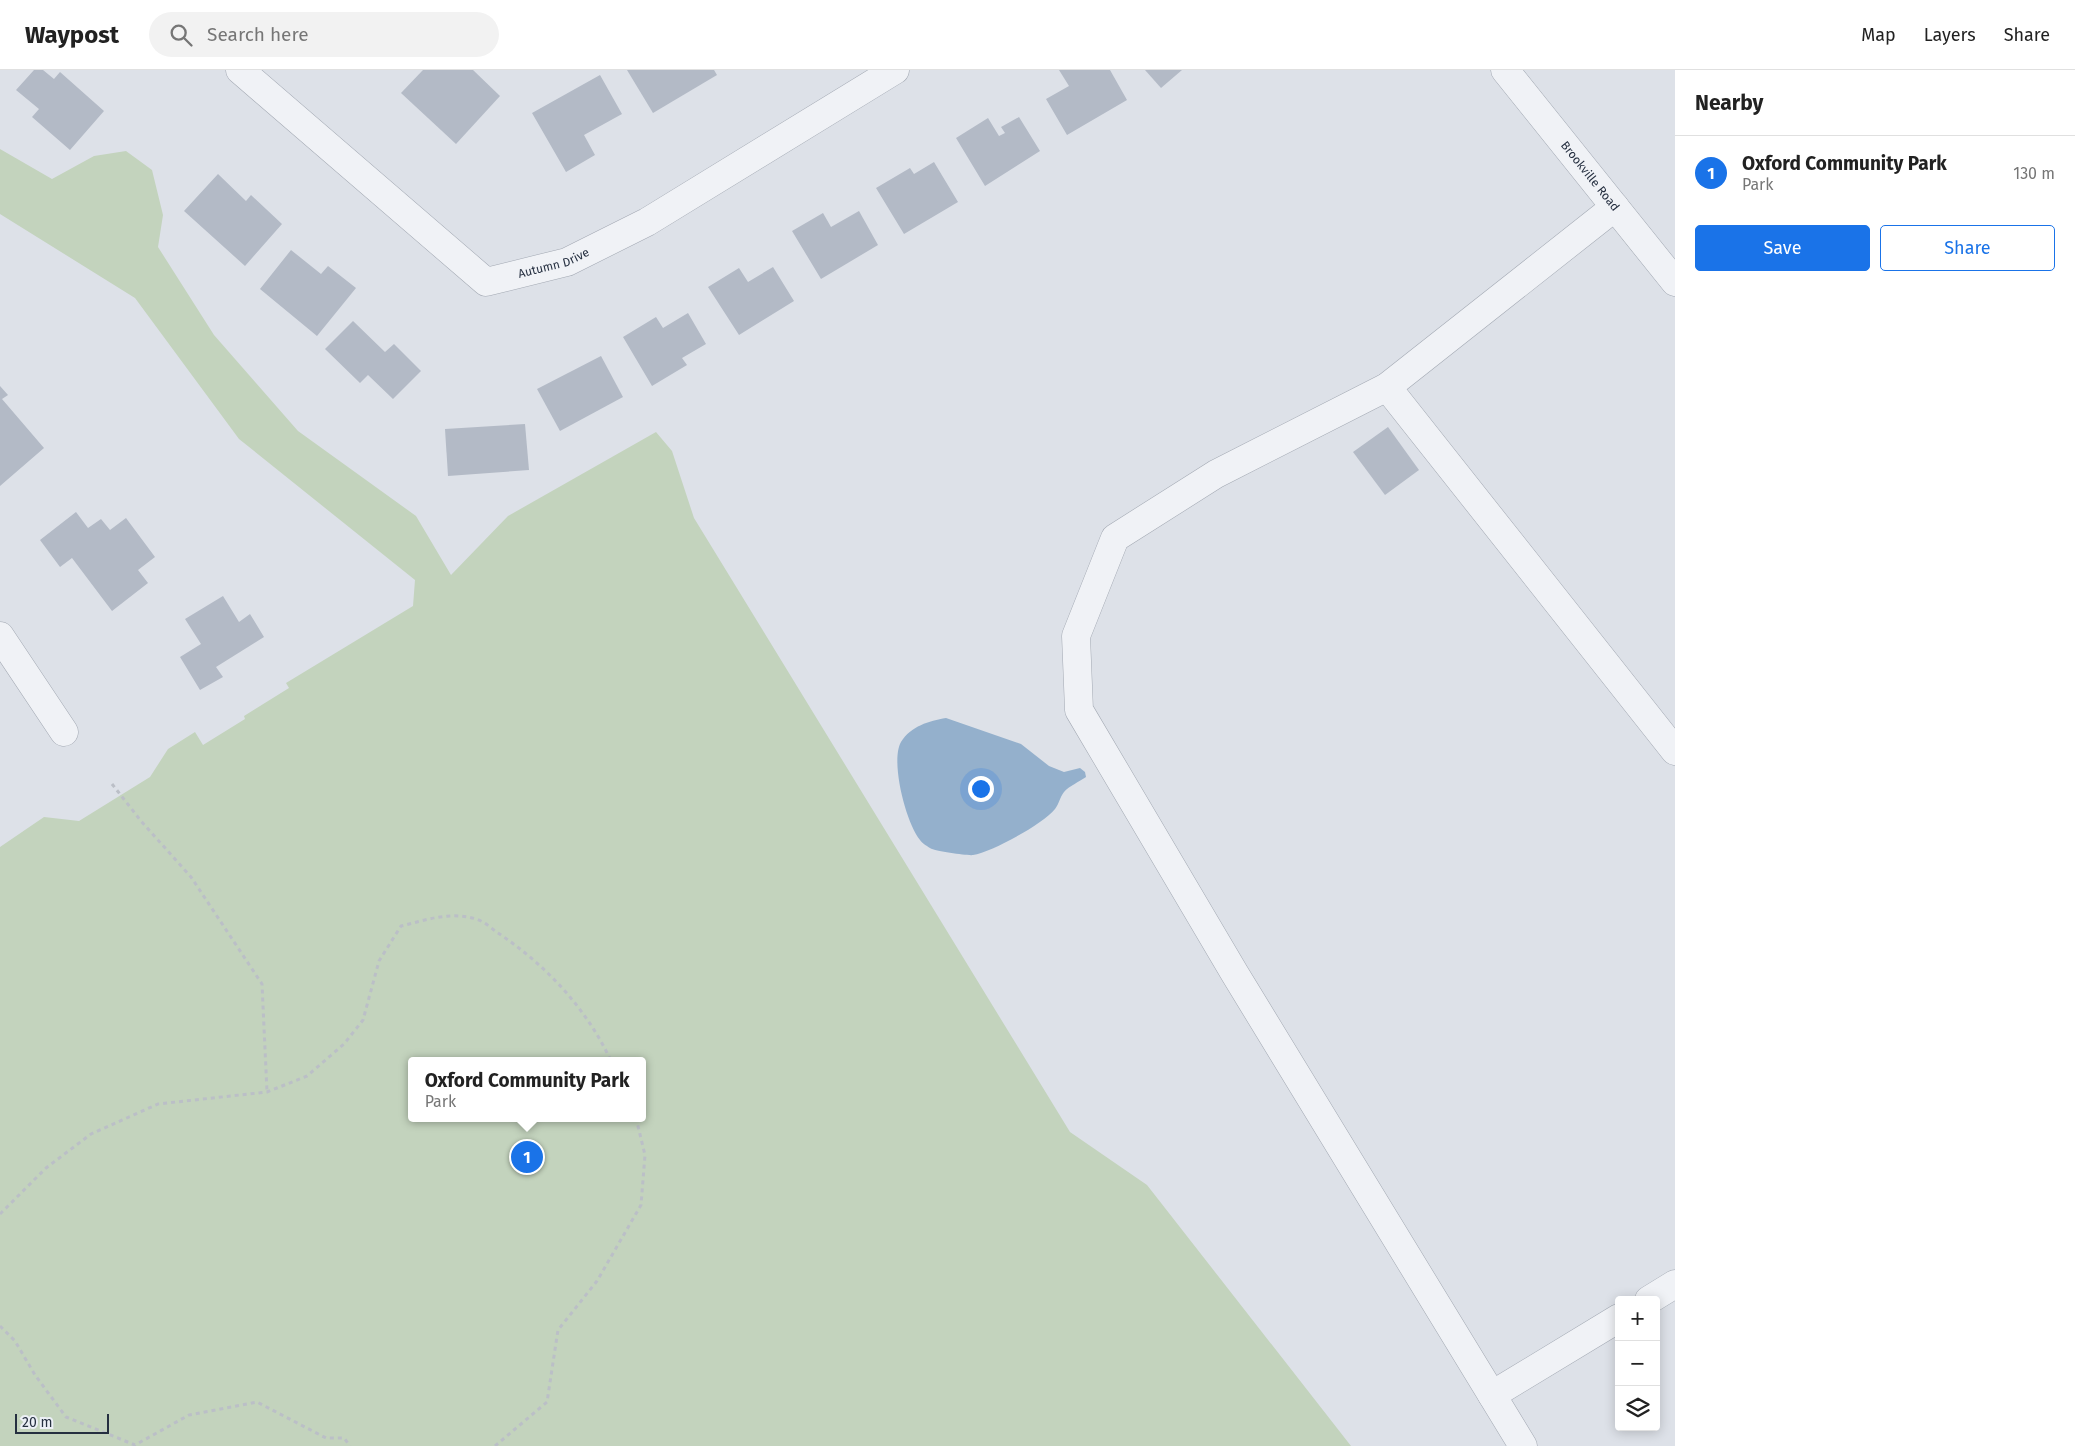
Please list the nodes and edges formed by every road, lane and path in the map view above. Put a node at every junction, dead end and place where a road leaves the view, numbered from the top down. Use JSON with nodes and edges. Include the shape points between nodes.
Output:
{"nodes":[{"id":1,"x":240,"y":70,"type":"edge"},
{"id":2,"x":895,"y":70,"type":"edge"},
{"id":3,"x":1505,"y":70,"type":"edge"},
{"id":4,"x":1615,"y":207,"type":"junction"},
{"id":5,"x":1675,"y":282,"type":"edge"},
{"id":6,"x":1387,"y":386,"type":"junction"},
{"id":7,"x":0,"y":636,"type":"edge"},
{"id":8,"x":64,"y":732,"type":"dead end"},
{"id":9,"x":1675,"y":750,"type":"edge"},
{"id":10,"x":112,"y":784,"type":"dead end"},
{"id":11,"x":609,"y":1057,"type":"edge"},
{"id":12,"x":267,"y":1092,"type":"junction"},
{"id":13,"x":637,"y":1122,"type":"edge"},
{"id":14,"x":0,"y":1214,"type":"edge"},
{"id":15,"x":1675,"y":1284,"type":"edge"},
{"id":16,"x":1656,"y":1296,"type":"edge"},
{"id":17,"x":1615,"y":1320,"type":"edge"},
{"id":18,"x":0,"y":1326,"type":"edge"},
{"id":19,"x":1492,"y":1395,"type":"junction"},
{"id":20,"x":350,"y":1446,"type":"edge"},
{"id":21,"x":495,"y":1446,"type":"edge"},
{"id":22,"x":1523,"y":1446,"type":"edge"}],
"edges":[{"from":1,"to":2,"type":"street","name":"Autumn Drive","via":[[486,282],[567,262],[647,222]]},
{"from":3,"to":4,"type":"street","name":"Brookville Road"},
{"from":4,"to":5,"type":"street","name":"Brookville Road"},
{"from":4,"to":6,"type":"street"},
{"from":6,"to":9,"type":"street"},
{"from":6,"to":19,"type":"street","via":[[1216,474],[1115,538],[1076,636],[1079,710],[1235,974]]},
{"from":7,"to":8,"type":"street"},
{"from":10,"to":12,"type":"path","via":[[191,877],[262,984]]},
{"from":11,"to":12,"type":"path","via":[[600,1036],[572,997],[522,949],[477,919],[448,915],[401,926],[379,961],[363,1020],[344,1044],[307,1076]]},
{"from":12,"to":14,"type":"path","via":[[158,1104],[91,1134],[46,1168]]},
{"from":13,"to":21,"type":"path","via":[[645,1155],[641,1205],[597,1281],[558,1330],[547,1402]]},
{"from":15,"to":16,"type":"street"},
{"from":17,"to":19,"type":"street"},
{"from":18,"to":20,"type":"path","via":[[15,1340],[35,1375],[66,1417],[135,1446],[189,1415],[257,1402],[326,1438],[344,1438]]},
{"from":19,"to":22,"type":"street"}]}
